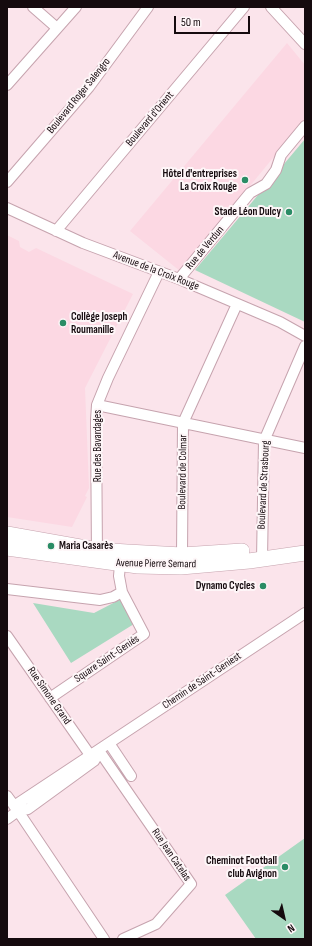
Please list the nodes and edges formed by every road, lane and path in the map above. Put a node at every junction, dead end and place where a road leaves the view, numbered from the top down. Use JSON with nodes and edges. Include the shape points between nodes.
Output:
{"nodes":[{"id":1,"x":33,"y":7,"type":"edge"},
{"id":2,"x":76,"y":7,"type":"edge"},
{"id":3,"x":148,"y":7,"type":"edge"},
{"id":4,"x":244,"y":7,"type":"edge"},
{"id":5,"x":271,"y":7,"type":"edge"},
{"id":6,"x":57,"y":28,"type":"junction"},
{"id":7,"x":305,"y":44,"type":"edge"},
{"id":8,"x":7,"y":85,"type":"edge"},
{"id":9,"x":305,"y":126,"type":"edge"},
{"id":10,"x":7,"y":182,"type":"edge"},
{"id":11,"x":7,"y":208,"type":"edge"},
{"id":12,"x":56,"y":231,"type":"junction"},
{"id":13,"x":159,"y":272,"type":"junction"},
{"id":14,"x":179,"y":279,"type":"junction"},
{"id":15,"x":237,"y":304,"type":"junction"},
{"id":16,"x":305,"y":336,"type":"edge"},
{"id":17,"x":305,"y":346,"type":"edge"},
{"id":18,"x":97,"y":406,"type":"junction"},
{"id":19,"x":183,"y":423,"type":"junction"},
{"id":20,"x":264,"y":441,"type":"junction"},
{"id":21,"x":305,"y":448,"type":"edge"},
{"id":22,"x":7,"y":534,"type":"edge"},
{"id":23,"x":305,"y":544,"type":"edge"},
{"id":24,"x":7,"y":548,"type":"edge"},
{"id":25,"x":305,"y":553,"type":"edge"},
{"id":26,"x":262,"y":554,"type":"junction"},
{"id":27,"x":182,"y":555,"type":"junction"},
{"id":28,"x":97,"y":556,"type":"junction"},
{"id":29,"x":120,"y":565,"type":"junction"},
{"id":30,"x":7,"y":590,"type":"edge"},
{"id":31,"x":122,"y":592,"type":"junction"},
{"id":32,"x":305,"y":613,"type":"edge"},
{"id":33,"x":7,"y":636,"type":"edge"},
{"id":34,"x":50,"y":698,"type":"junction"},
{"id":35,"x":109,"y":743,"type":"junction"},
{"id":36,"x":96,"y":752,"type":"junction"},
{"id":37,"x":131,"y":776,"type":"dead end"},
{"id":38,"x":7,"y":796,"type":"edge"},
{"id":39,"x":16,"y":808,"type":"junction"},
{"id":40,"x":7,"y":819,"type":"edge"},
{"id":41,"x":104,"y":939,"type":"edge"},
{"id":42,"x":122,"y":939,"type":"edge"}],
"edges":[{"from":1,"to":6,"type":"street"},
{"from":2,"to":6,"type":"street"},
{"from":3,"to":10,"type":"street","name":"Boulevard Roger Salengro","via":[[88,87]]},
{"from":4,"to":12,"type":"street","name":"Boulevard d'Orient"},
{"from":5,"to":7,"type":"street"},
{"from":6,"to":8,"type":"street"},
{"from":9,"to":14,"type":"street","name":"Rue de Verdun","via":[[281,155],[276,170],[266,184],[250,193]]},
{"from":11,"to":12,"type":"street","name":"Avenue de la Croix Rouge"},
{"from":12,"to":13,"type":"street","name":"Avenue de la Croix Rouge"},
{"from":13,"to":14,"type":"street","name":"Avenue de la Croix Rouge"},
{"from":13,"to":18,"type":"street","name":"Rue des Bavardages"},
{"from":14,"to":15,"type":"street","name":"Avenue de la Croix Rouge"},
{"from":15,"to":16,"type":"street","name":"Avenue de la Croix Rouge"},
{"from":15,"to":19,"type":"street","name":"Boulevard de Colmar"},
{"from":17,"to":20,"type":"street","name":"Boulevard de Strasbourg"},
{"from":18,"to":19,"type":"street","via":[[108,406]]},
{"from":18,"to":28,"type":"street","name":"Rue des Bavardages"},
{"from":19,"to":20,"type":"street"},
{"from":19,"to":27,"type":"street","name":"Boulevard de Colmar"},
{"from":20,"to":21,"type":"street"},
{"from":20,"to":26,"type":"street","name":"Boulevard de Strasbourg"},
{"from":22,"to":28,"type":"main road","name":"Avenue Pierre Semard"},
{"from":23,"to":26,"type":"main road","name":"Avenue Pierre Semard"},
{"from":24,"to":28,"type":"main road","name":"Avenue Pierre Semard"},
{"from":25,"to":26,"type":"main road","name":"Avenue Pierre Semard"},
{"from":26,"to":27,"type":"main road","name":"Avenue Pierre Semard"},
{"from":26,"to":29,"type":"main road","name":"Avenue Pierre Semard","via":[[181,567]]},
{"from":27,"to":28,"type":"main road","name":"Avenue Pierre Semard"},
{"from":28,"to":29,"type":"main road","name":"Avenue Pierre Semard"},
{"from":29,"to":31,"type":"street","name":"Square Saint-Geniés"},
{"from":30,"to":31,"type":"street","via":[[100,600]]},
{"from":31,"to":34,"type":"street","name":"Square Saint-Geniés","via":[[144,634]]},
{"from":32,"to":35,"type":"street","name":"Chemin de Saint-Geniest"},
{"from":33,"to":34,"type":"street","name":"Rue Simone Grand"},
{"from":34,"to":36,"type":"street","name":"Rue Simone Grand"},
{"from":35,"to":36,"type":"street","name":"Chemin de Saint-Geniest"},
{"from":35,"to":37,"type":"street"},
{"from":36,"to":39,"type":"street","name":"Chemin de Saint-Geniest"},
{"from":36,"to":42,"type":"street","name":"Rue Jean Catelas","via":[[191,884],[156,924]]},
{"from":38,"to":39,"type":"street"},
{"from":39,"to":40,"type":"street","name":"Chemin de Saint-Geniest"},
{"from":39,"to":41,"type":"street"}]}
